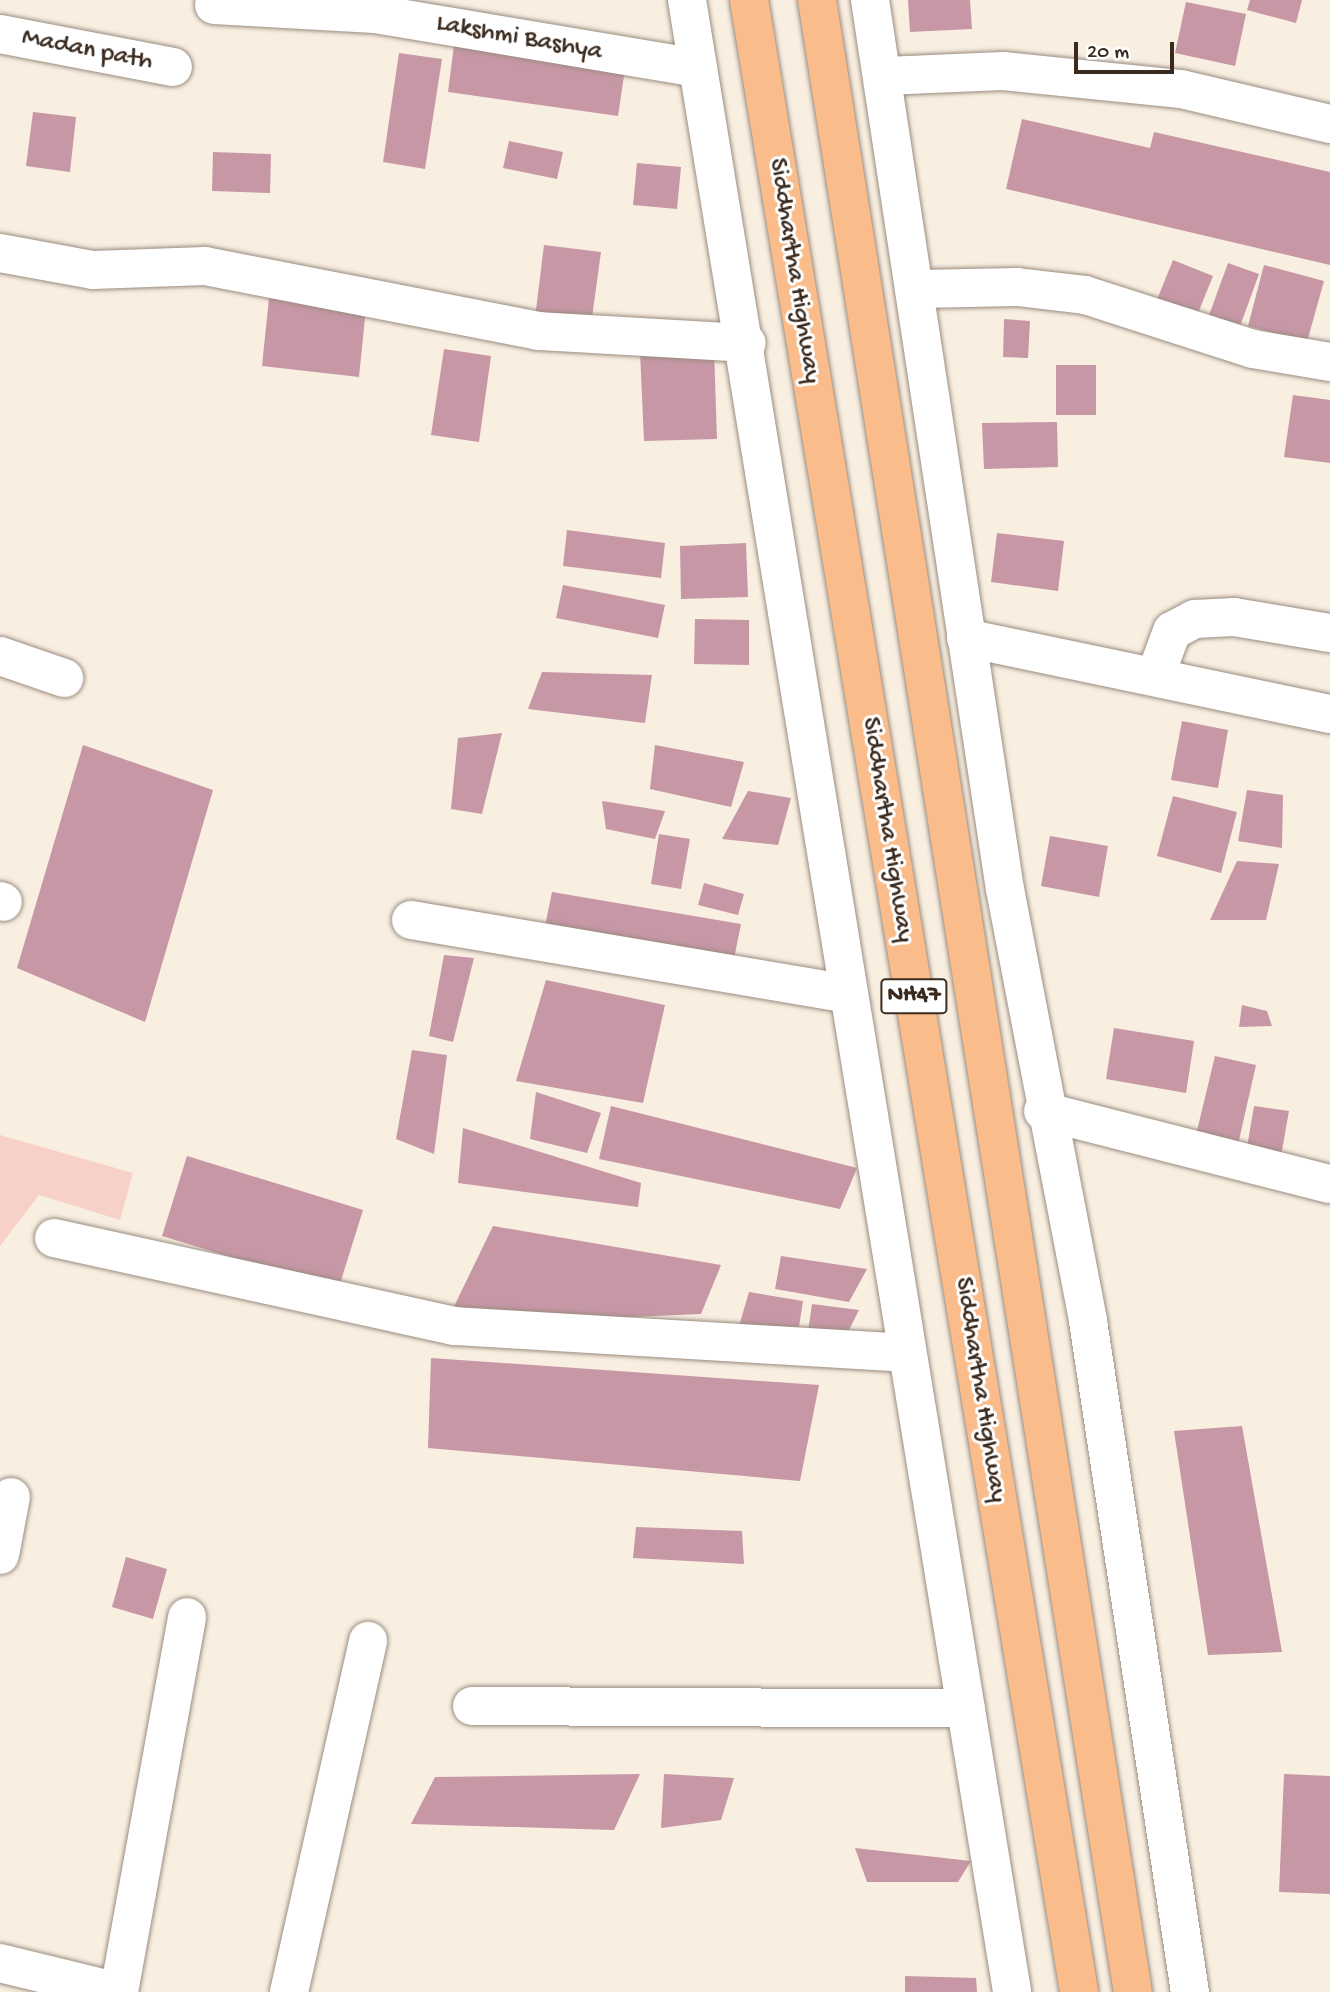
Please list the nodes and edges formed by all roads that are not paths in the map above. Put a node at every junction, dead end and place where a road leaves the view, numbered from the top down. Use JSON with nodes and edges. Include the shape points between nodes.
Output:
{"nodes":[{"id":1,"x":687,"y":0,"type":"edge"},
{"id":2,"x":748,"y":0,"type":"edge"},
{"id":3,"x":817,"y":0,"type":"edge"},
{"id":4,"x":870,"y":0,"type":"edge"},
{"id":5,"x":214,"y":5,"type":"dead end"},
{"id":6,"x":0,"y":34,"type":"edge"},
{"id":7,"x":173,"y":67,"type":"dead end"},
{"id":8,"x":698,"y":68,"type":"junction"},
{"id":9,"x":883,"y":76,"type":"junction"},
{"id":10,"x":1330,"y":124,"type":"edge"},
{"id":11,"x":0,"y":253,"type":"edge"},
{"id":12,"x":914,"y":289,"type":"junction"},
{"id":13,"x":747,"y":343,"type":"junction"},
{"id":14,"x":1330,"y":362,"type":"edge"},
{"id":15,"x":1330,"y":633,"type":"edge"},
{"id":16,"x":966,"y":638,"type":"junction"},
{"id":17,"x":0,"y":656,"type":"edge"},
{"id":18,"x":1156,"y":674,"type":"junction"},
{"id":19,"x":64,"y":678,"type":"dead end"},
{"id":20,"x":1330,"y":714,"type":"edge"},
{"id":21,"x":411,"y":920,"type":"dead end"},
{"id":22,"x":848,"y":994,"type":"junction"},
{"id":23,"x":1043,"y":1111,"type":"junction"},
{"id":24,"x":1330,"y":1184,"type":"edge"},
{"id":25,"x":54,"y":1238,"type":"dead end"},
{"id":26,"x":1030,"y":1335,"type":"junction"},
{"id":27,"x":971,"y":1344,"type":"junction"},
{"id":28,"x":906,"y":1353,"type":"junction"},
{"id":29,"x":11,"y":1497,"type":"dead end"},
{"id":30,"x":0,"y":1555,"type":"edge"},
{"id":31,"x":187,"y":1617,"type":"dead end"},
{"id":32,"x":368,"y":1641,"type":"dead end"},
{"id":33,"x":472,"y":1706,"type":"dead end"},
{"id":34,"x":966,"y":1709,"type":"junction"},
{"id":35,"x":0,"y":1962,"type":"edge"},
{"id":36,"x":119,"y":1992,"type":"edge"},
{"id":37,"x":289,"y":1992,"type":"edge"},
{"id":38,"x":1012,"y":1992,"type":"edge"},
{"id":39,"x":1079,"y":1992,"type":"edge"},
{"id":40,"x":1133,"y":1992,"type":"edge"},
{"id":41,"x":1190,"y":1992,"type":"edge"}],
"edges":[{"from":1,"to":8,"type":"street"},
{"from":2,"to":27,"type":"highway","name":"Siddhartha Highway","number":"NH47"},
{"from":3,"to":26,"type":"highway","number":"NH47"},
{"from":4,"to":9,"type":"street"},
{"from":5,"to":8,"type":"street","name":"Lakshmi Bashya","via":[[375,14]]},
{"from":6,"to":7,"type":"street","name":"Madan path"},
{"from":8,"to":13,"type":"street"},
{"from":9,"to":10,"type":"street","via":[[1003,71],[1181,89]]},
{"from":9,"to":12,"type":"street"},
{"from":11,"to":13,"type":"street","via":[[93,270],[205,266],[538,331]]},
{"from":12,"to":14,"type":"street","via":[[1017,287],[1085,295],[1253,349]]},
{"from":12,"to":16,"type":"street"},
{"from":13,"to":22,"type":"street"},
{"from":15,"to":18,"type":"street","via":[[1234,617],[1195,618],[1172,631]]},
{"from":16,"to":18,"type":"street"},
{"from":16,"to":23,"type":"street"},
{"from":17,"to":19,"type":"street"},
{"from":18,"to":20,"type":"street"},
{"from":21,"to":22,"type":"street"},
{"from":22,"to":28,"type":"street"},
{"from":23,"to":24,"type":"street"},
{"from":23,"to":41,"type":"street","via":[[1088,1321]]},
{"from":25,"to":28,"type":"street","via":[[454,1326]]},
{"from":26,"to":27,"type":"highway"},
{"from":26,"to":40,"type":"highway","number":"NH47"},
{"from":27,"to":39,"type":"highway","name":"Siddhartha Highway","number":"NH47"},
{"from":28,"to":34,"type":"street"},
{"from":29,"to":30,"type":"street"},
{"from":31,"to":36,"type":"street"},
{"from":32,"to":37,"type":"street"},
{"from":33,"to":34,"type":"street"},
{"from":34,"to":38,"type":"street"},
{"from":35,"to":36,"type":"street"}]}
